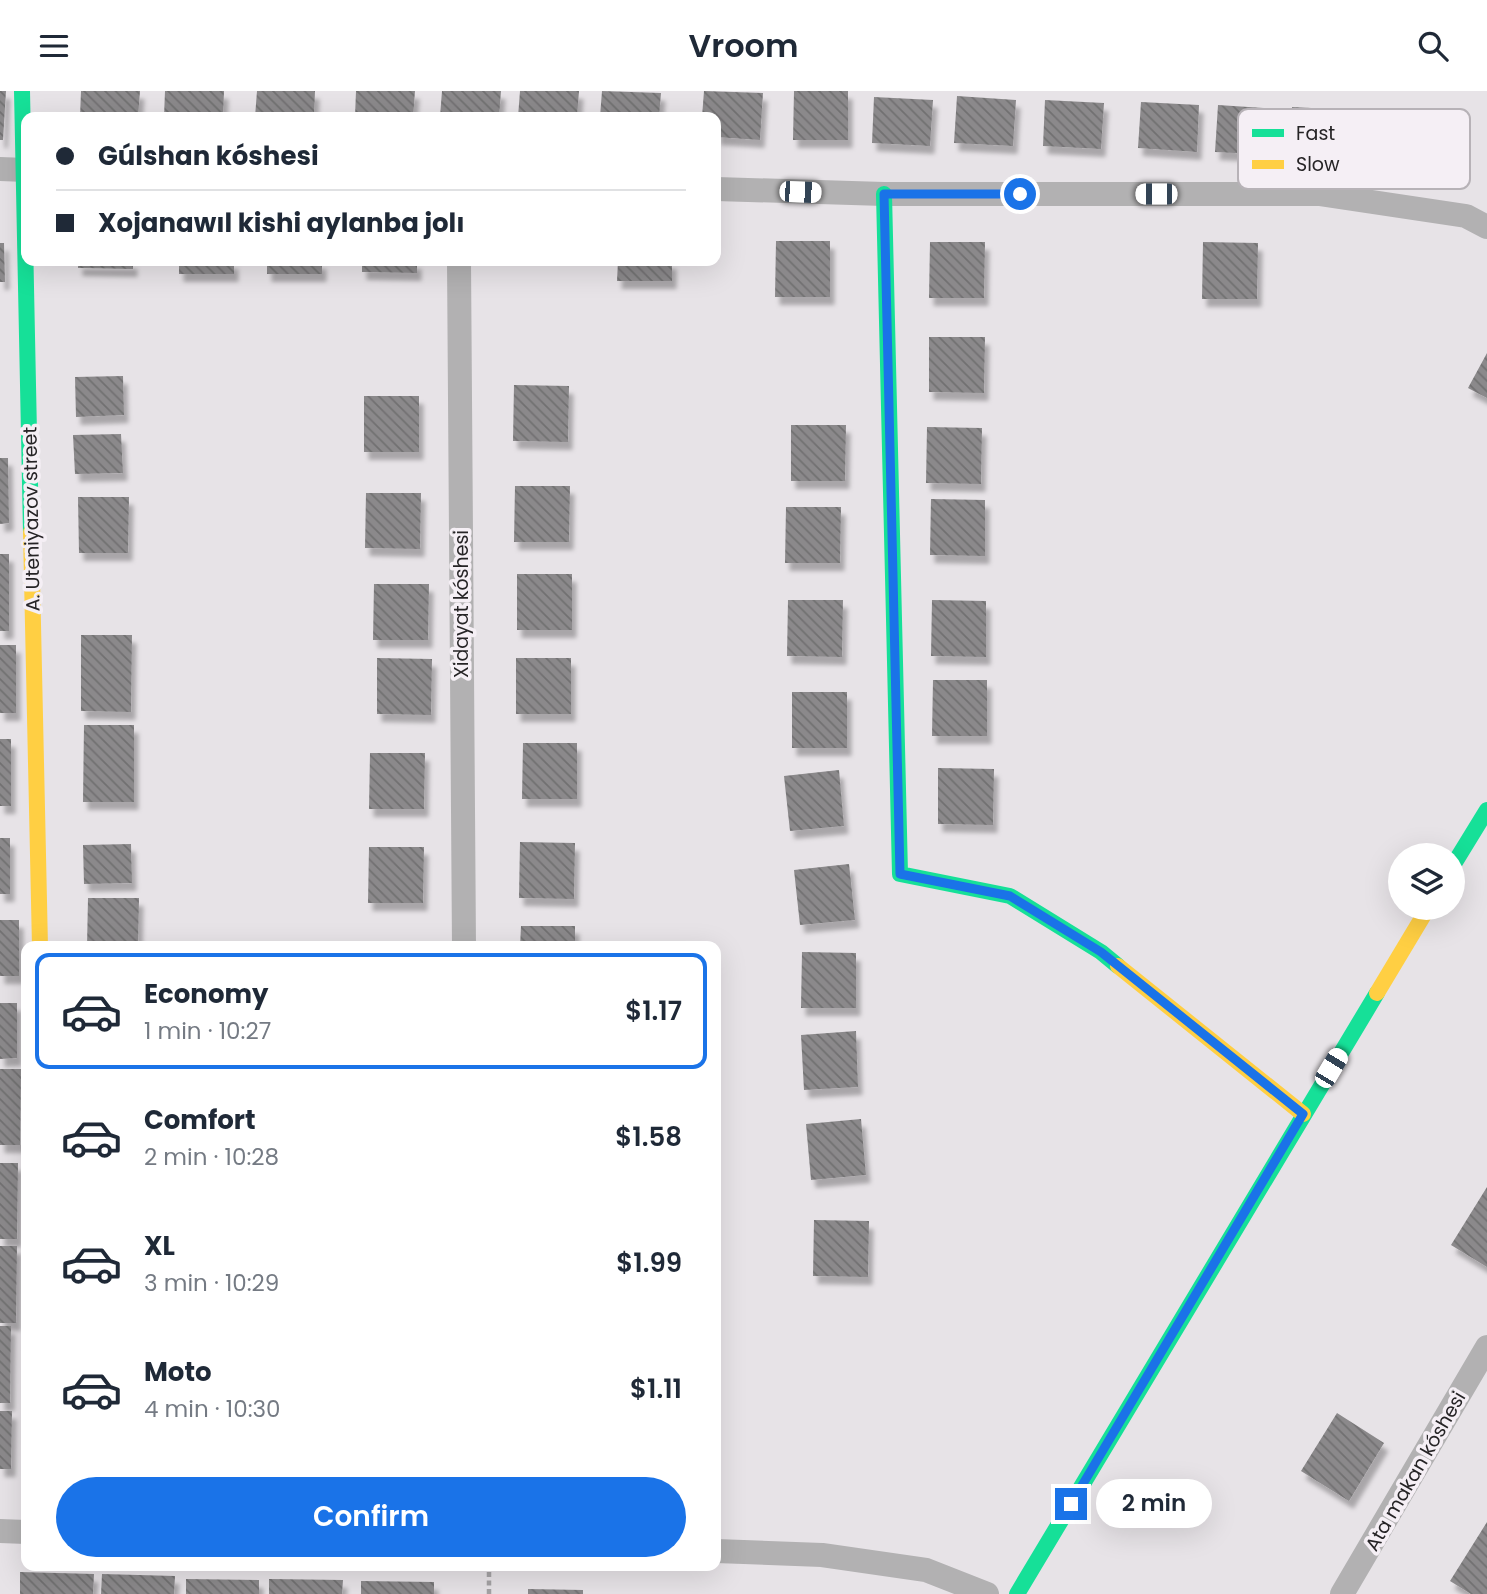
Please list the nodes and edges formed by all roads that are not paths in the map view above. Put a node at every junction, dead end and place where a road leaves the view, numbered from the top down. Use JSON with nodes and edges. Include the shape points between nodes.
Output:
{"nodes":[{"id":1,"x":22,"y":91,"type":"edge"},
{"id":2,"x":16,"y":169,"type":"edge"},
{"id":3,"x":721,"y":189,"type":"edge"},
{"id":4,"x":884,"y":194,"type":"junction"},
{"id":5,"x":1487,"y":227,"type":"edge"},
{"id":6,"x":459,"y":266,"type":"edge"},
{"id":7,"x":1487,"y":810,"type":"edge"},
{"id":8,"x":1465,"y":846,"type":"edge"},
{"id":9,"x":1421,"y":920,"type":"edge"},
{"id":10,"x":40,"y":941,"type":"edge"},
{"id":11,"x":464,"y":941,"type":"edge"},
{"id":12,"x":1303,"y":1114,"type":"junction"},
{"id":13,"x":1487,"y":1347,"type":"edge"},
{"id":14,"x":0,"y":1531,"type":"edge"},
{"id":15,"x":21,"y":1531,"type":"edge"},
{"id":16,"x":721,"y":1551,"type":"edge"},
{"id":17,"x":987,"y":1594,"type":"edge"},
{"id":18,"x":1017,"y":1594,"type":"edge"},
{"id":19,"x":1342,"y":1594,"type":"edge"}],
"edges":[{"from":1,"to":2,"type":"street","name":"A. Uteniyazov street"},
{"from":2,"to":10,"type":"street","name":"A. Uteniyazov street"},
{"from":3,"to":4,"type":"street"},
{"from":4,"to":5,"type":"street","via":[[1319,194],[1466,216]]},
{"from":4,"to":12,"type":"street","via":[[900,874],[1010,896],[1101,952]]},
{"from":6,"to":11,"type":"street","name":"Xidayat kóshesi"},
{"from":7,"to":8,"type":"street"},
{"from":9,"to":12,"type":"street"},
{"from":12,"to":18,"type":"street"},
{"from":13,"to":19,"type":"street","name":"Ata makan kóshesi"},
{"from":14,"to":15,"type":"street"},
{"from":16,"to":17,"type":"street","via":[[822,1555],[926,1570]]}]}
